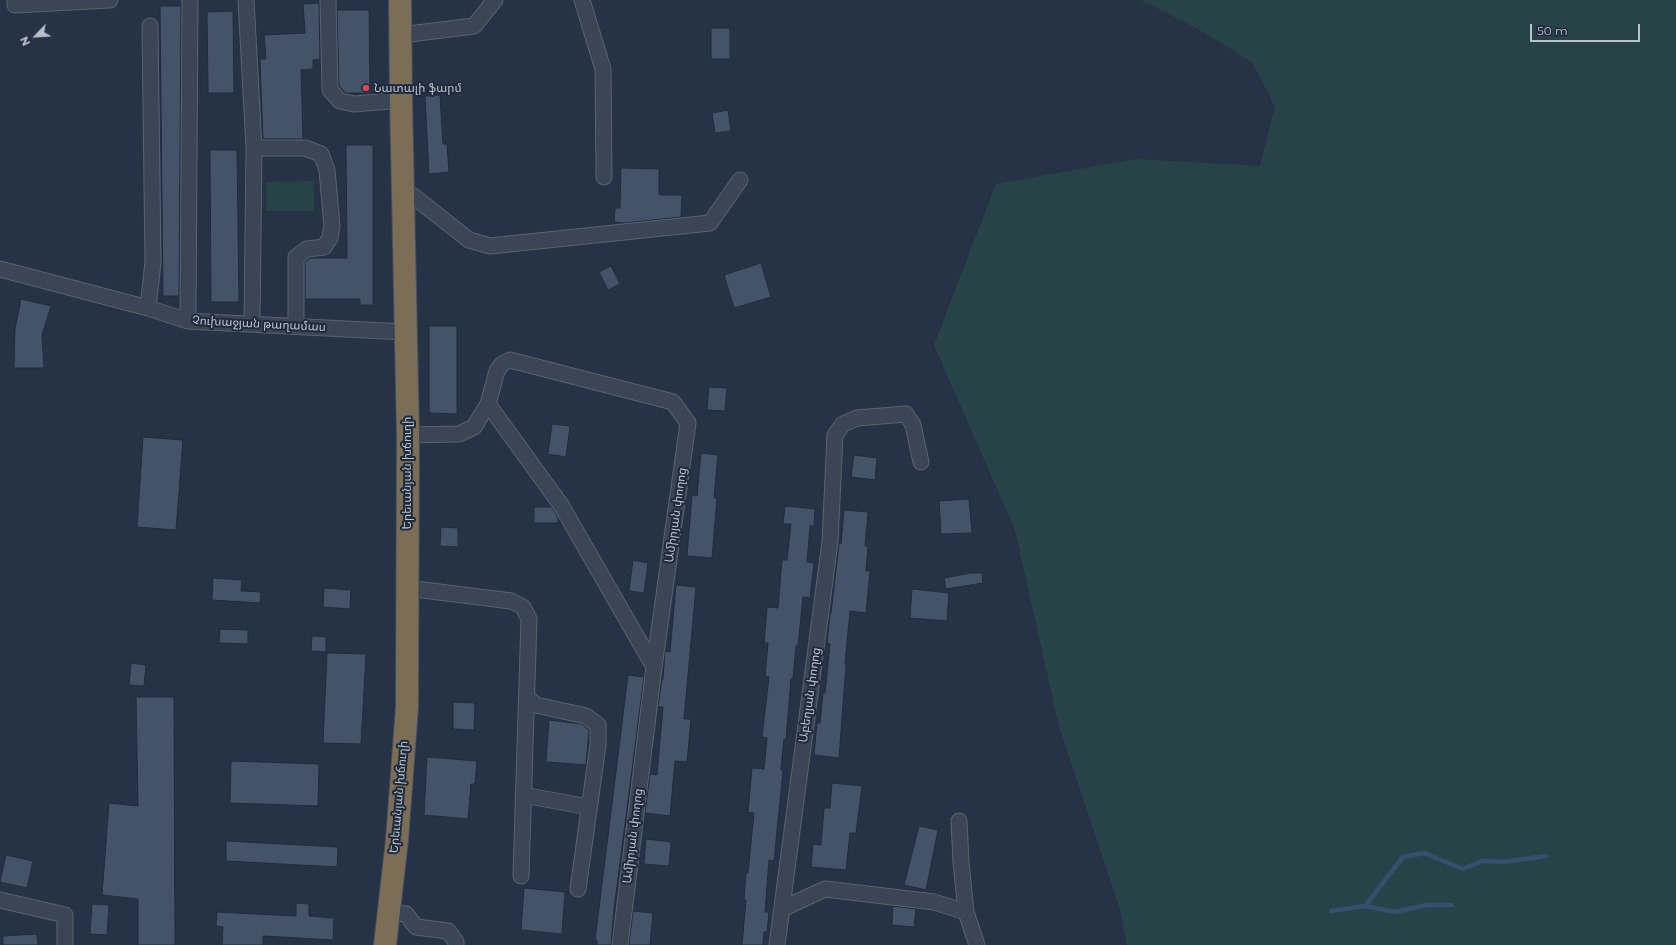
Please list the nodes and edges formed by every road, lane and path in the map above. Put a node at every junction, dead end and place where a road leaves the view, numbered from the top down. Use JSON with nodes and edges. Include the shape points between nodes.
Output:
{"nodes":[{"id":1,"x":15,"y":0,"type":"edge"},
{"id":2,"x":110,"y":0,"type":"edge"},
{"id":3,"x":190,"y":0,"type":"edge"},
{"id":4,"x":246,"y":0,"type":"edge"},
{"id":5,"x":328,"y":0,"type":"edge"},
{"id":6,"x":400,"y":0,"type":"edge"},
{"id":7,"x":495,"y":0,"type":"edge"},
{"id":8,"x":582,"y":0,"type":"edge"},
{"id":9,"x":150,"y":26,"type":"dead end"},
{"id":10,"x":401,"y":35,"type":"junction"},
{"id":11,"x":401,"y":100,"type":"junction"},
{"id":12,"x":254,"y":148,"type":"junction"},
{"id":13,"x":604,"y":177,"type":"dead end"},
{"id":14,"x":740,"y":180,"type":"dead end"},
{"id":15,"x":403,"y":188,"type":"junction"},
{"id":16,"x":0,"y":269,"type":"edge"},
{"id":17,"x":148,"y":308,"type":"junction"},
{"id":18,"x":188,"y":321,"type":"junction"},
{"id":19,"x":252,"y":324,"type":"junction"},
{"id":20,"x":296,"y":326,"type":"junction"},
{"id":21,"x":405,"y":332,"type":"junction"},
{"id":22,"x":488,"y":404,"type":"junction"},
{"id":23,"x":408,"y":435,"type":"junction"},
{"id":24,"x":921,"y":462,"type":"dead end"},
{"id":25,"x":407,"y":588,"type":"junction"},
{"id":26,"x":654,"y":667,"type":"junction"},
{"id":27,"x":527,"y":697,"type":"junction"},
{"id":28,"x":523,"y":795,"type":"junction"},
{"id":29,"x":590,"y":807,"type":"junction"},
{"id":30,"x":959,"y":821,"type":"dead end"},
{"id":31,"x":521,"y":876,"type":"dead end"},
{"id":32,"x":578,"y":889,"type":"dead end"},
{"id":33,"x":0,"y":900,"type":"edge"},
{"id":34,"x":782,"y":909,"type":"junction"},
{"id":35,"x":388,"y":912,"type":"junction"},
{"id":36,"x":966,"y":912,"type":"junction"},
{"id":37,"x":64,"y":945,"type":"edge"},
{"id":38,"x":385,"y":945,"type":"edge"},
{"id":39,"x":456,"y":945,"type":"edge"},
{"id":40,"x":620,"y":945,"type":"edge"},
{"id":41,"x":777,"y":945,"type":"edge"},
{"id":42,"x":977,"y":945,"type":"edge"}],
"edges":[{"from":1,"to":2,"type":"street","via":[[15,5]]},
{"from":3,"to":18,"type":"street"},
{"from":4,"to":12,"type":"street"},
{"from":5,"to":11,"type":"street","via":[[330,90],[340,101],[354,104]]},
{"from":6,"to":10,"type":"highway","name":"Երեւանյան խճուղի"},
{"from":7,"to":10,"type":"street","via":[[474,26]]},
{"from":8,"to":13,"type":"street","via":[[603,69]]},
{"from":9,"to":17,"type":"street","via":[[153,262]]},
{"from":10,"to":11,"type":"highway","name":"Երեւանյան խճուղի"},
{"from":11,"to":15,"type":"highway","name":"Երեւանյան խճուղի"},
{"from":12,"to":19,"type":"street"},
{"from":12,"to":20,"type":"street","via":[[305,148],[321,154],[327,170],[332,226],[330,238],[324,247],[307,249],[296,256]]},
{"from":14,"to":15,"type":"street","via":[[710,223],[490,246],[469,240]]},
{"from":15,"to":21,"type":"highway","name":"Երեւանյան խճուղի"},
{"from":16,"to":17,"type":"street","name":"Չուխաջյան թաղամաս"},
{"from":17,"to":18,"type":"street","name":"Չուխաջյան թաղամաս"},
{"from":18,"to":19,"type":"street","name":"Չուխաջյան թաղամաս"},
{"from":19,"to":20,"type":"street","name":"Չուխաջյան թաղամաս"},
{"from":20,"to":21,"type":"street","name":"Չուխաջյան թաղամաս"},
{"from":21,"to":23,"type":"highway","name":"Երեւանյան խճուղի"},
{"from":22,"to":23,"type":"street","name":"Ամիրյան փողոց","via":[[474,427],[459,434]]},
{"from":22,"to":26,"type":"street","via":[[562,505]]},
{"from":22,"to":26,"type":"street","name":"Ամիրյան փողոց","via":[[497,371],[502,364],[510,360],[673,402],[688,423]]},
{"from":23,"to":25,"type":"highway","name":"Երեւանյան խճուղի"},
{"from":24,"to":34,"type":"street","name":"Աբեղյան փողոց","via":[[913,425],[906,414],[857,418],[844,424],[835,435],[830,542]]},
{"from":25,"to":27,"type":"street","via":[[511,601],[523,607],[529,619]]},
{"from":25,"to":35,"type":"highway","name":"Երեւանյան խճուղի","via":[[407,707],[397,840]]},
{"from":26,"to":40,"type":"street","name":"Ամիրյան փողոց"},
{"from":27,"to":28,"type":"street"},
{"from":27,"to":29,"type":"street","via":[[536,705],[586,716],[598,725]]},
{"from":28,"to":29,"type":"street"},
{"from":28,"to":31,"type":"street"},
{"from":29,"to":32,"type":"street"},
{"from":30,"to":36,"type":"street"},
{"from":33,"to":37,"type":"street","via":[[65,915]]},
{"from":34,"to":36,"type":"street","via":[[825,889],[934,902]]},
{"from":34,"to":41,"type":"street","name":"Աբեղյան փողոց"},
{"from":35,"to":38,"type":"highway","name":"Երեւանյան խճուղի"},
{"from":35,"to":39,"type":"street","via":[[406,914],[416,927],[448,931]]},
{"from":36,"to":42,"type":"street"}]}
